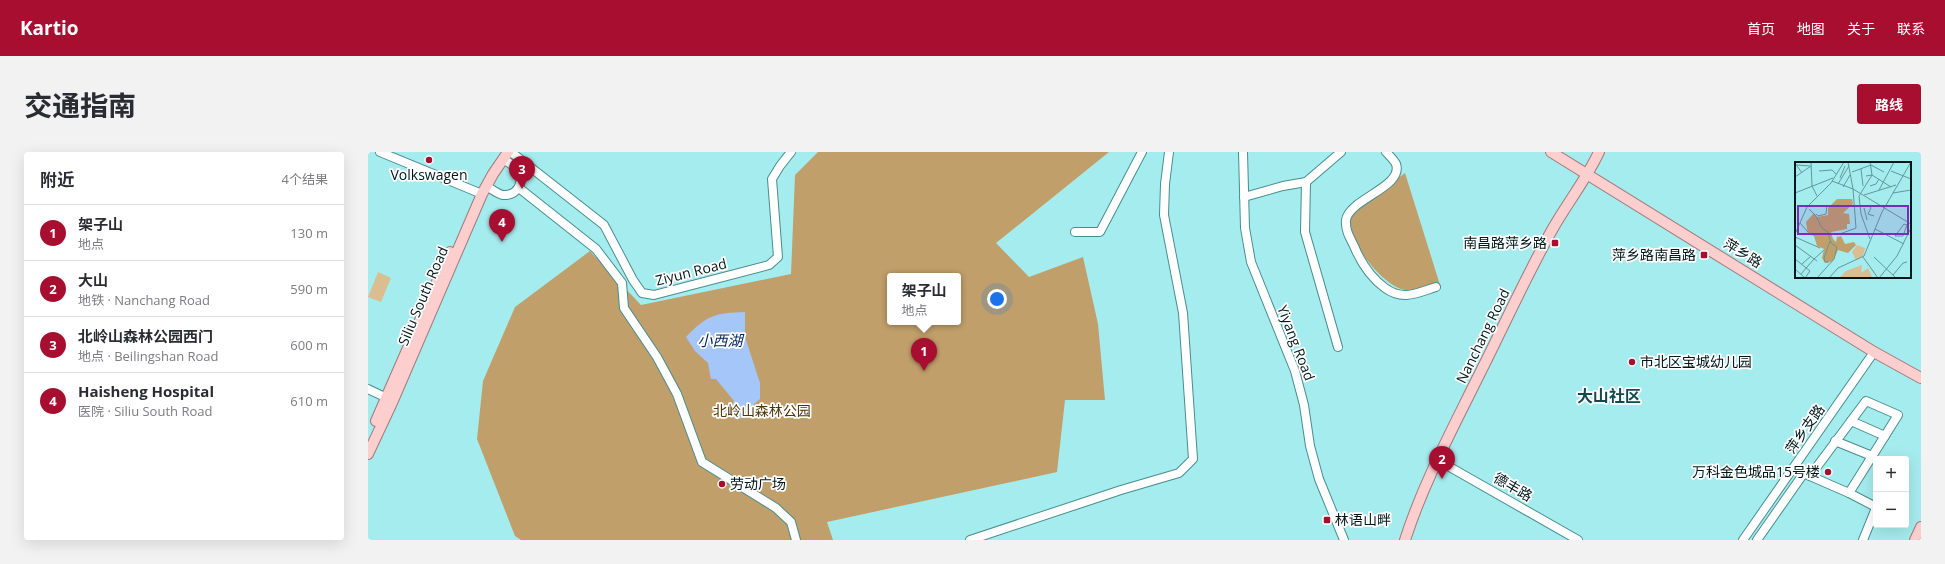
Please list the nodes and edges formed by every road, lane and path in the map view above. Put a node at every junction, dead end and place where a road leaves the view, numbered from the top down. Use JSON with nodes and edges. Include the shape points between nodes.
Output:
{"nodes":[{"id":1,"x":380,"y":152,"type":"edge"},
{"id":2,"x":512,"y":152,"type":"edge"},
{"id":3,"x":792,"y":152,"type":"edge"},
{"id":4,"x":1142,"y":152,"type":"edge"},
{"id":5,"x":1169,"y":152,"type":"edge"},
{"id":6,"x":1243,"y":152,"type":"edge"},
{"id":7,"x":1341,"y":152,"type":"edge"},
{"id":8,"x":1386,"y":152,"type":"edge"},
{"id":9,"x":1551,"y":152,"type":"edge"},
{"id":10,"x":1599,"y":152,"type":"edge"},
{"id":11,"x":504,"y":154,"type":"edge"},
{"id":12,"x":1588,"y":175,"type":"junction"},
{"id":13,"x":1306,"y":182,"type":"junction"},
{"id":14,"x":519,"y":188,"type":"junction"},
{"id":15,"x":482,"y":191,"type":"junction"},
{"id":16,"x":1244,"y":197,"type":"junction"},
{"id":17,"x":1075,"y":232,"type":"dead end"},
{"id":18,"x":1436,"y":287,"type":"dead end"},
{"id":19,"x":1338,"y":347,"type":"dead end"},
{"id":20,"x":1874,"y":352,"type":"junction"},
{"id":21,"x":1921,"y":378,"type":"edge"},
{"id":22,"x":368,"y":389,"type":"edge"},
{"id":23,"x":387,"y":398,"type":"junction"},
{"id":24,"x":1851,"y":421,"type":"junction"},
{"id":25,"x":1885,"y":436,"type":"junction"},
{"id":26,"x":368,"y":439,"type":"edge"},
{"id":27,"x":1836,"y":441,"type":"junction"},
{"id":28,"x":1441,"y":452,"type":"junction"},
{"id":29,"x":368,"y":454,"type":"edge"},
{"id":30,"x":1872,"y":456,"type":"junction"},
{"id":31,"x":1810,"y":476,"type":"junction"},
{"id":32,"x":1779,"y":489,"type":"junction"},
{"id":33,"x":1849,"y":493,"type":"junction"},
{"id":34,"x":1789,"y":494,"type":"junction"},
{"id":35,"x":1873,"y":506,"type":"edge"},
{"id":36,"x":1873,"y":515,"type":"edge"},
{"id":37,"x":1921,"y":527,"type":"edge"},
{"id":38,"x":796,"y":540,"type":"edge"},
{"id":39,"x":970,"y":540,"type":"edge"},
{"id":40,"x":1344,"y":540,"type":"edge"},
{"id":41,"x":1405,"y":540,"type":"edge"},
{"id":42,"x":1578,"y":540,"type":"edge"},
{"id":43,"x":1743,"y":540,"type":"edge"},
{"id":44,"x":1757,"y":540,"type":"edge"},
{"id":45,"x":1863,"y":540,"type":"edge"},
{"id":46,"x":1915,"y":540,"type":"edge"}],
"edges":[{"from":1,"to":15,"type":"street"},
{"from":2,"to":3,"type":"street","name":"Ziyun Road","via":[[604,225],[642,293],[654,295],[769,265],[778,257],[772,179]]},
{"from":4,"to":17,"type":"street","via":[[1100,232]]},
{"from":5,"to":39,"type":"street","via":[[1164,215],[1183,313],[1193,459],[1179,473]]},
{"from":6,"to":16,"type":"street","name":"Yiyang Road"},
{"from":7,"to":13,"type":"street"},
{"from":8,"to":18,"type":"street","via":[[1396,163],[1396,171],[1391,181],[1349,211],[1347,230],[1359,258],[1373,279],[1391,292],[1401,296],[1411,295]]},
{"from":9,"to":12,"type":"main road","name":"萍乡路"},
{"from":10,"to":12,"type":"main road","name":"Nanchang Road"},
{"from":11,"to":14,"type":"street","via":[[519,172]]},
{"from":11,"to":15,"type":"main road","name":"Siliu South Road"},
{"from":12,"to":20,"type":"main road","name":"萍乡路"},
{"from":12,"to":28,"type":"main road","name":"Nanchang Road","via":[[1552,230]]},
{"from":13,"to":16,"type":"street"},
{"from":13,"to":19,"type":"street","via":[[1305,232]]},
{"from":14,"to":15,"type":"street","via":[[515,192],[503,195]]},
{"from":14,"to":38,"type":"street","via":[[596,249],[622,283],[624,308],[657,357],[677,394],[702,462],[776,508],[791,522]]},
{"from":15,"to":23,"type":"main road","name":"Siliu South Road"},
{"from":15,"to":29,"type":"main road","name":"Siliu South Road"},
{"from":16,"to":40,"type":"street","name":"Yiyang Road","via":[[1244,228],[1251,262],[1294,371],[1304,405],[1318,479]]},
{"from":20,"to":21,"type":"main road","name":"萍乡路"},
{"from":20,"to":32,"type":"street","name":"萍乡支路"},
{"from":22,"to":23,"type":"street"},
{"from":23,"to":26,"type":"main road","name":"Siliu South Road"},
{"from":24,"to":25,"type":"street"},
{"from":24,"to":25,"type":"street","via":[[1866,401],[1898,415]]},
{"from":24,"to":27,"type":"street"},
{"from":25,"to":30,"type":"street"},
{"from":27,"to":30,"type":"street"},
{"from":27,"to":31,"type":"street"},
{"from":28,"to":41,"type":"main road","name":"Nanchang Road","via":[[1423,490]]},
{"from":28,"to":42,"type":"street","name":"德丰路","via":[[1448,466]]},
{"from":30,"to":33,"type":"street"},
{"from":31,"to":33,"type":"street"},
{"from":31,"to":34,"type":"street","via":[[1804,473]]},
{"from":32,"to":34,"type":"street"},
{"from":32,"to":43,"type":"street","name":"萍乡支路"},
{"from":33,"to":35,"type":"street"},
{"from":34,"to":44,"type":"street"},
{"from":36,"to":45,"type":"street"},
{"from":37,"to":46,"type":"main road"}]}
